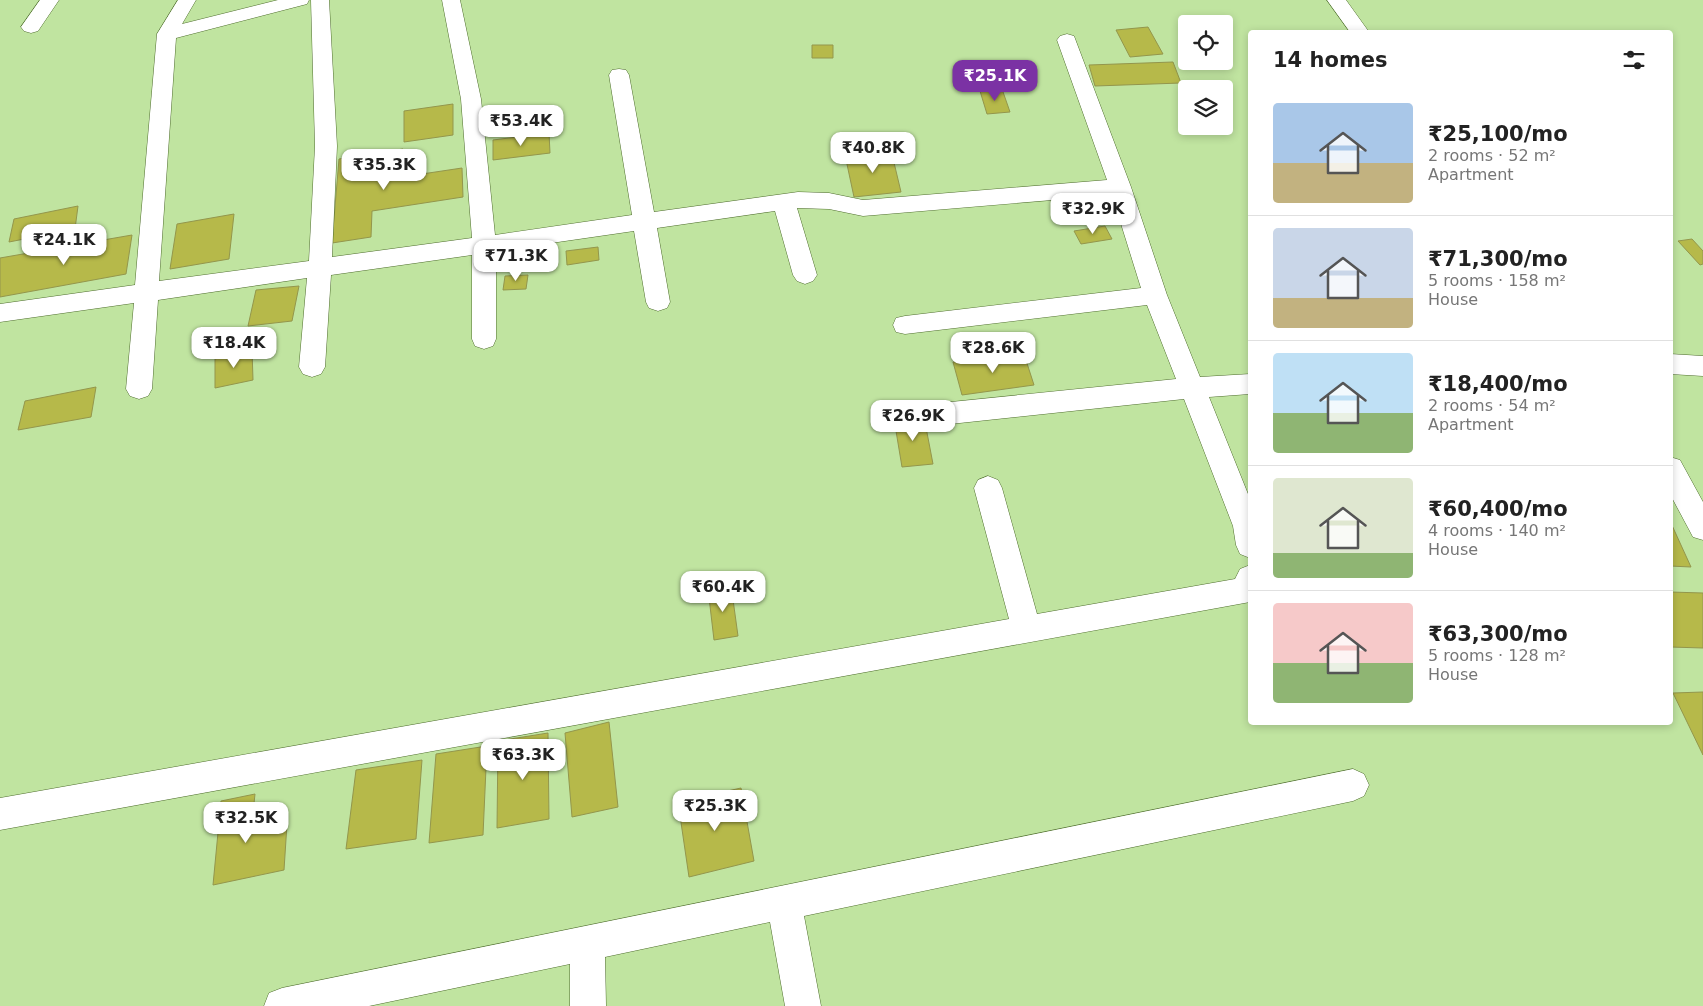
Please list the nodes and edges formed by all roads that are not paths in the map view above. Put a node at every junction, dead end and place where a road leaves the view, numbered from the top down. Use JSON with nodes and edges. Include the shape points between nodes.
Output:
{"nodes":[{"id":1,"x":50,"y":0,"type":"edge"},
{"id":2,"x":187,"y":0,"type":"edge"},
{"id":3,"x":300,"y":0,"type":"edge"},
{"id":4,"x":320,"y":0,"type":"edge"},
{"id":5,"x":452,"y":0,"type":"edge"},
{"id":6,"x":1336,"y":0,"type":"edge"},
{"id":7,"x":31,"y":27,"type":"dead end"},
{"id":8,"x":1358,"y":30,"type":"edge"},
{"id":9,"x":167,"y":34,"type":"junction"},
{"id":10,"x":1066,"y":40,"type":"dead end"},
{"id":11,"x":619,"y":76,"type":"dead end"},
{"id":12,"x":1120,"y":187,"type":"junction"},
{"id":13,"x":784,"y":202,"type":"junction"},
{"id":14,"x":644,"y":222,"type":"junction"},
{"id":15,"x":484,"y":245,"type":"junction"},
{"id":16,"x":320,"y":268,"type":"junction"},
{"id":17,"x":805,"y":275,"type":"dead end"},
{"id":18,"x":146,"y":292,"type":"junction"},
{"id":19,"x":1155,"y":295,"type":"junction"},
{"id":20,"x":658,"y":302,"type":"dead end"},
{"id":21,"x":0,"y":313,"type":"edge"},
{"id":22,"x":905,"y":325,"type":"dead end"},
{"id":23,"x":484,"y":339,"type":"dead end"},
{"id":24,"x":1673,"y":364,"type":"edge"},
{"id":25,"x":1703,"y":366,"type":"edge"},
{"id":26,"x":312,"y":367,"type":"dead end"},
{"id":27,"x":1248,"y":384,"type":"edge"},
{"id":28,"x":1192,"y":388,"type":"junction"},
{"id":29,"x":139,"y":389,"type":"dead end"},
{"id":30,"x":941,"y":414,"type":"dead end"},
{"id":31,"x":1673,"y":473,"type":"edge"},
{"id":32,"x":988,"y":488,"type":"dead end"},
{"id":33,"x":1703,"y":528,"type":"edge"},
{"id":34,"x":1248,"y":532,"type":"edge"},
{"id":35,"x":1248,"y":582,"type":"edge"},
{"id":36,"x":1027,"y":630,"type":"junction"},
{"id":37,"x":1353,"y":785,"type":"dead end"},
{"id":38,"x":0,"y":814,"type":"edge"},
{"id":39,"x":784,"y":903,"type":"junction"},
{"id":40,"x":587,"y":943,"type":"junction"},
{"id":41,"x":346,"y":999,"type":"edge"},
{"id":42,"x":282,"y":1006,"type":"edge"},
{"id":43,"x":588,"y":1006,"type":"edge"},
{"id":44,"x":803,"y":1006,"type":"edge"}],
"edges":[{"from":1,"to":7,"type":"street"},
{"from":2,"to":9,"type":"street"},
{"from":3,"to":9,"type":"street"},
{"from":4,"to":16,"type":"street","via":[[326,146]]},
{"from":5,"to":15,"type":"street","via":[[471,99]]},
{"from":6,"to":8,"type":"street"},
{"from":9,"to":18,"type":"street"},
{"from":10,"to":12,"type":"street"},
{"from":11,"to":14,"type":"street"},
{"from":12,"to":13,"type":"street","via":[[863,208],[829,201]]},
{"from":12,"to":19,"type":"street"},
{"from":13,"to":14,"type":"street"},
{"from":13,"to":17,"type":"street"},
{"from":14,"to":15,"type":"street"},
{"from":14,"to":20,"type":"street"},
{"from":15,"to":16,"type":"street"},
{"from":15,"to":23,"type":"street"},
{"from":16,"to":18,"type":"street"},
{"from":16,"to":26,"type":"street"},
{"from":18,"to":21,"type":"street"},
{"from":18,"to":29,"type":"street"},
{"from":19,"to":22,"type":"street"},
{"from":19,"to":28,"type":"street"},
{"from":24,"to":25,"type":"street"},
{"from":27,"to":28,"type":"street"},
{"from":28,"to":30,"type":"street"},
{"from":28,"to":34,"type":"street"},
{"from":31,"to":33,"type":"street"},
{"from":32,"to":36,"type":"street"},
{"from":35,"to":36,"type":"street","via":[[1244,591]]},
{"from":36,"to":38,"type":"street"},
{"from":37,"to":39,"type":"street"},
{"from":39,"to":40,"type":"street"},
{"from":39,"to":44,"type":"street"},
{"from":40,"to":41,"type":"street"},
{"from":40,"to":43,"type":"street"},
{"from":41,"to":42,"type":"street"}]}
